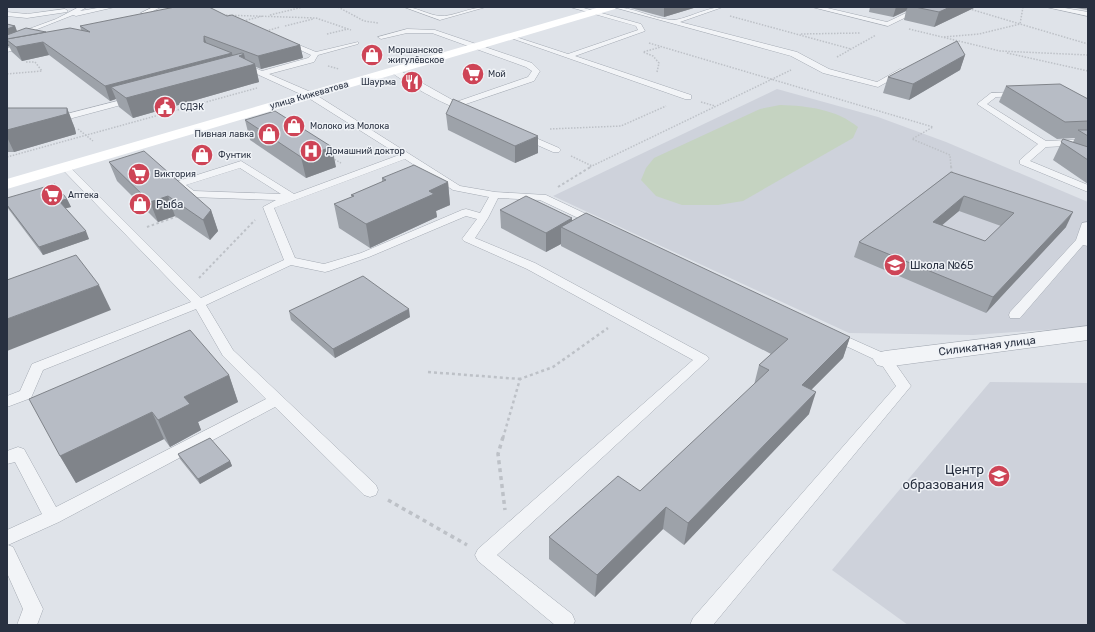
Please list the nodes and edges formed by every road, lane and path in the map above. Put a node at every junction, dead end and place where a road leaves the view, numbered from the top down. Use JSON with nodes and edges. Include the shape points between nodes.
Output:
{"nodes":[{"id":1,"x":112,"y":7,"type":"edge"},
{"id":2,"x":158,"y":7,"type":"edge"},
{"id":3,"x":303,"y":7,"type":"edge"},
{"id":4,"x":338,"y":7,"type":"edge"},
{"id":5,"x":407,"y":7,"type":"edge"},
{"id":6,"x":483,"y":7,"type":"edge"},
{"id":7,"x":573,"y":7,"type":"edge"},
{"id":8,"x":611,"y":7,"type":"edge"},
{"id":9,"x":616,"y":7,"type":"edge"},
{"id":10,"x":720,"y":7,"type":"edge"},
{"id":11,"x":814,"y":7,"type":"edge"},
{"id":12,"x":924,"y":7,"type":"edge"},
{"id":13,"x":970,"y":7,"type":"edge"},
{"id":14,"x":1023,"y":7,"type":"edge"},
{"id":15,"x":1049,"y":7,"type":"edge"},
{"id":16,"x":82,"y":8,"type":"edge"},
{"id":17,"x":710,"y":10,"type":"junction"},
{"id":18,"x":592,"y":13,"type":"junction"},
{"id":19,"x":7,"y":14,"type":"edge"},
{"id":20,"x":1088,"y":14,"type":"edge"},
{"id":21,"x":223,"y":15,"type":"edge"},
{"id":22,"x":268,"y":15,"type":"junction"},
{"id":23,"x":64,"y":17,"type":"junction"},
{"id":24,"x":316,"y":18,"type":"junction"},
{"id":25,"x":660,"y":18,"type":"junction"},
{"id":26,"x":236,"y":22,"type":"edge"},
{"id":27,"x":672,"y":22,"type":"junction"},
{"id":28,"x":142,"y":23,"type":"edge"},
{"id":29,"x":888,"y":24,"type":"junction"},
{"id":30,"x":1020,"y":24,"type":"junction"},
{"id":31,"x":639,"y":25,"type":"junction"},
{"id":32,"x":407,"y":31,"type":"junction"},
{"id":33,"x":262,"y":32,"type":"joint"},
{"id":34,"x":865,"y":33,"type":"dead end"},
{"id":35,"x":873,"y":33,"type":"dead end"},
{"id":36,"x":327,"y":34,"type":"dead end"},
{"id":37,"x":796,"y":34,"type":"junction"},
{"id":38,"x":627,"y":36,"type":"junction"},
{"id":39,"x":381,"y":37,"type":"dead end"},
{"id":40,"x":511,"y":37,"type":"junction"},
{"id":41,"x":940,"y":37,"type":"junction"},
{"id":42,"x":7,"y":39,"type":"edge"},
{"id":43,"x":356,"y":43,"type":"dead end"},
{"id":44,"x":37,"y":44,"type":"edge"},
{"id":45,"x":1088,"y":44,"type":"edge"},
{"id":46,"x":476,"y":46,"type":"junction"},
{"id":47,"x":661,"y":46,"type":"junction"},
{"id":48,"x":851,"y":49,"type":"junction"},
{"id":49,"x":7,"y":50,"type":"edge"},
{"id":50,"x":1000,"y":51,"type":"junction"},
{"id":51,"x":315,"y":54,"type":"junction"},
{"id":52,"x":1088,"y":55,"type":"edge"},
{"id":53,"x":568,"y":56,"type":"junction"},
{"id":54,"x":35,"y":62,"type":"edge"},
{"id":55,"x":233,"y":62,"type":"edge"},
{"id":56,"x":808,"y":62,"type":"junction"},
{"id":57,"x":328,"y":66,"type":"dead end"},
{"id":58,"x":912,"y":67,"type":"edge"},
{"id":59,"x":247,"y":68,"type":"junction"},
{"id":60,"x":819,"y":68,"type":"junction"},
{"id":61,"x":341,"y":70,"type":"dead end"},
{"id":62,"x":394,"y":71,"type":"junction"},
{"id":63,"x":1088,"y":71,"type":"edge"},
{"id":64,"x":232,"y":72,"type":"edge"},
{"id":65,"x":7,"y":74,"type":"edge"},
{"id":66,"x":261,"y":74,"type":"junction"},
{"id":67,"x":771,"y":80,"type":"junction"},
{"id":68,"x":279,"y":82,"type":"junction"},
{"id":69,"x":650,"y":84,"type":"junction"},
{"id":70,"x":1032,"y":94,"type":"edge"},
{"id":71,"x":310,"y":95,"type":"junction"},
{"id":72,"x":140,"y":97,"type":"edge"},
{"id":73,"x":688,"y":97,"type":"joint"},
{"id":74,"x":455,"y":105,"type":"junction"},
{"id":75,"x":470,"y":111,"type":"edge"},
{"id":76,"x":44,"y":121,"type":"edge"},
{"id":77,"x":78,"y":129,"type":"dead end"},
{"id":78,"x":513,"y":131,"type":"joint"},
{"id":79,"x":86,"y":136,"type":"junction"},
{"id":80,"x":1088,"y":142,"type":"edge"},
{"id":81,"x":96,"y":143,"type":"dead end"},
{"id":82,"x":1044,"y":144,"type":"junction"},
{"id":83,"x":556,"y":150,"type":"joint"},
{"id":84,"x":406,"y":156,"type":"junction"},
{"id":85,"x":7,"y":157,"type":"edge"},
{"id":86,"x":332,"y":157,"type":"dead end"},
{"id":87,"x":592,"y":166,"type":"junction"},
{"id":88,"x":64,"y":167,"type":"junction"},
{"id":89,"x":357,"y":174,"type":"junction"},
{"id":90,"x":953,"y":180,"type":"edge"},
{"id":91,"x":7,"y":184,"type":"edge"},
{"id":92,"x":1088,"y":189,"type":"edge"},
{"id":93,"x":495,"y":195,"type":"junction"},
{"id":94,"x":542,"y":197,"type":"junction"},
{"id":95,"x":293,"y":198,"type":"junction"},
{"id":96,"x":268,"y":207,"type":"junction"},
{"id":97,"x":180,"y":215,"type":"edge"},
{"id":98,"x":483,"y":218,"type":"junction"},
{"id":99,"x":159,"y":222,"type":"edge"},
{"id":100,"x":1086,"y":225,"type":"dead end"},
{"id":101,"x":606,"y":227,"type":"edge"},
{"id":102,"x":1085,"y":242,"type":"edge"},
{"id":103,"x":290,"y":261,"type":"junction"},
{"id":104,"x":187,"y":291,"type":"junction"},
{"id":105,"x":199,"y":303,"type":"junction"},
{"id":106,"x":1015,"y":315,"type":"dead end"},
{"id":107,"x":624,"y":316,"type":"junction"},
{"id":108,"x":821,"y":328,"type":"edge"},
{"id":109,"x":1088,"y":334,"type":"edge"},
{"id":110,"x":885,"y":359,"type":"junction"},
{"id":111,"x":428,"y":372,"type":"dead end"},
{"id":112,"x":520,"y":379,"type":"junction"},
{"id":113,"x":276,"y":400,"type":"junction"},
{"id":114,"x":7,"y":402,"type":"edge"},
{"id":115,"x":7,"y":458,"type":"edge"},
{"id":116,"x":370,"y":490,"type":"joint"},
{"id":117,"x":53,"y":517,"type":"junction"},
{"id":118,"x":508,"y":534,"type":"junction"},
{"id":119,"x":7,"y":538,"type":"edge"},
{"id":120,"x":7,"y":553,"type":"edge"},
{"id":121,"x":484,"y":555,"type":"junction"},
{"id":122,"x":565,"y":624,"type":"edge"},
{"id":123,"x":27,"y":625,"type":"edge"},
{"id":124,"x":700,"y":625,"type":"edge"}],
"edges":[{"from":1,"to":23,"type":"lane"},
{"from":2,"to":28,"type":"lane","via":[[144,13],[156,20]]},
{"from":3,"to":22,"type":"path"},
{"from":4,"to":32,"type":"path","via":[[364,21]]},
{"from":5,"to":6,"type":"lane","via":[[440,18]]},
{"from":7,"to":18,"type":"lane"},
{"from":8,"to":18,"type":"main road","name":"улица Кижеватова"},
{"from":9,"to":25,"type":"lane"},
{"from":10,"to":17,"type":"lane"},
{"from":11,"to":29,"type":"lane"},
{"from":12,"to":29,"type":"lane"},
{"from":13,"to":30,"type":"path","via":[[966,8]]},
{"from":14,"to":30,"type":"path"},
{"from":15,"to":20,"type":"lane"},
{"from":16,"to":19,"type":"lane","via":[[27,16]]},
{"from":16,"to":23,"type":"lane"},
{"from":17,"to":27,"type":"lane"},
{"from":17,"to":37,"type":"path"},
{"from":18,"to":31,"type":"lane"},
{"from":18,"to":40,"type":"main road","name":"улица Кижеватова"},
{"from":21,"to":22,"type":"path"},
{"from":22,"to":24,"type":"path"},
{"from":22,"to":26,"type":"path"},
{"from":23,"to":42,"type":"lane"},
{"from":24,"to":33,"type":"path"},
{"from":24,"to":36,"type":"path","via":[[348,29]]},
{"from":25,"to":27,"type":"lane"},
{"from":25,"to":31,"type":"lane"},
{"from":27,"to":56,"type":"lane","via":[[794,54]]},
{"from":29,"to":41,"type":"path"},
{"from":30,"to":41,"type":"path","via":[[979,34]]},
{"from":30,"to":45,"type":"path"},
{"from":31,"to":38,"type":"lane","via":[[642,31]]},
{"from":32,"to":39,"type":"lane"},
{"from":32,"to":46,"type":"lane","via":[[433,31]]},
{"from":33,"to":51,"type":"lane"},
{"from":34,"to":37,"type":"path"},
{"from":35,"to":48,"type":"path","via":[[880,33]]},
{"from":37,"to":48,"type":"path"},
{"from":38,"to":47,"type":"path"},
{"from":38,"to":53,"type":"lane"},
{"from":40,"to":46,"type":"main road","name":"улица Кижеватова"},
{"from":40,"to":53,"type":"lane"},
{"from":41,"to":50,"type":"path"},
{"from":43,"to":51,"type":"lane"},
{"from":44,"to":49,"type":"lane"},
{"from":46,"to":62,"type":"main road","name":"улица Кижеватова"},
{"from":46,"to":74,"type":"lane","via":[[529,65],[536,72],[531,79]]},
{"from":47,"to":67,"type":"path"},
{"from":47,"to":69,"type":"path","via":[[643,52],[653,56],[659,63],[656,77]]},
{"from":48,"to":60,"type":"path"},
{"from":50,"to":52,"type":"path"},
{"from":50,"to":63,"type":"path"},
{"from":51,"to":66,"type":"lane","via":[[311,60]]},
{"from":53,"to":69,"type":"lane"},
{"from":54,"to":65,"type":"path","via":[[42,71]]},
{"from":55,"to":59,"type":"lane"},
{"from":56,"to":60,"type":"lane"},
{"from":56,"to":67,"type":"path"},
{"from":57,"to":61,"type":"path"},
{"from":58,"to":60,"type":"lane","via":[[878,85]]},
{"from":59,"to":64,"type":"lane"},
{"from":59,"to":66,"type":"lane"},
{"from":62,"to":71,"type":"main road","name":"улица Кижеватова"},
{"from":62,"to":74,"type":"lane"},
{"from":66,"to":68,"type":"lane"},
{"from":67,"to":87,"type":"path"},
{"from":67,"to":90,"type":"path","via":[[933,127],[912,139],[950,155]]},
{"from":68,"to":71,"type":"lane"},
{"from":68,"to":79,"type":"path"},
{"from":69,"to":73,"type":"lane"},
{"from":70,"to":82,"type":"lane","via":[[994,95],[981,104]]},
{"from":71,"to":84,"type":"lane"},
{"from":71,"to":88,"type":"main road","name":"улица Кижеватова"},
{"from":72,"to":76,"type":"lane"},
{"from":73,"to":78,"type":"path","via":[[621,126]]},
{"from":74,"to":75,"type":"lane"},
{"from":77,"to":79,"type":"path"},
{"from":78,"to":83,"type":"lane"},
{"from":79,"to":81,"type":"path"},
{"from":79,"to":85,"type":"path"},
{"from":80,"to":82,"type":"lane"},
{"from":82,"to":92,"type":"lane","via":[[1023,162]]},
{"from":83,"to":87,"type":"path"},
{"from":84,"to":89,"type":"lane"},
{"from":84,"to":93,"type":"lane","via":[[457,188]]},
{"from":86,"to":89,"type":"path"},
{"from":87,"to":94,"type":"path"},
{"from":88,"to":91,"type":"main road","name":"улица Кижеватова"},
{"from":88,"to":104,"type":"lane"},
{"from":89,"to":95,"type":"lane"},
{"from":93,"to":94,"type":"lane"},
{"from":93,"to":98,"type":"lane"},
{"from":94,"to":101,"type":"lane"},
{"from":95,"to":95,"type":"lane","via":[[241,164],[179,184],[191,194]]},
{"from":95,"to":96,"type":"lane"},
{"from":96,"to":103,"type":"lane"},
{"from":96,"to":104,"type":"path"},
{"from":97,"to":99,"type":"path"},
{"from":98,"to":103,"type":"lane","via":[[466,212],[365,255],[325,268]]},
{"from":98,"to":107,"type":"lane","via":[[468,239],[531,266]]},
{"from":100,"to":102,"type":"lane"},
{"from":102,"to":106,"type":"lane"},
{"from":103,"to":105,"type":"lane"},
{"from":104,"to":105,"type":"lane"},
{"from":105,"to":113,"type":"lane","via":[[228,353]]},
{"from":105,"to":114,"type":"lane","via":[[37,367],[26,394]]},
{"from":107,"to":112,"type":"path","via":[[553,368]]},
{"from":107,"to":118,"type":"lane","via":[[702,359]]},
{"from":108,"to":110,"type":"lane"},
{"from":109,"to":110,"type":"street","name":"Силикатная улица"},
{"from":110,"to":124,"type":"lane","via":[[904,386]]},
{"from":111,"to":112,"type":"path"},
{"from":112,"to":118,"type":"path","via":[[498,454]]},
{"from":113,"to":116,"type":"lane"},
{"from":113,"to":117,"type":"lane"},
{"from":115,"to":117,"type":"lane","via":[[18,453]]},
{"from":116,"to":121,"type":"path"},
{"from":117,"to":119,"type":"lane"},
{"from":118,"to":121,"type":"lane"},
{"from":120,"to":123,"type":"lane","via":[[34,610]]},
{"from":121,"to":122,"type":"lane"}]}
